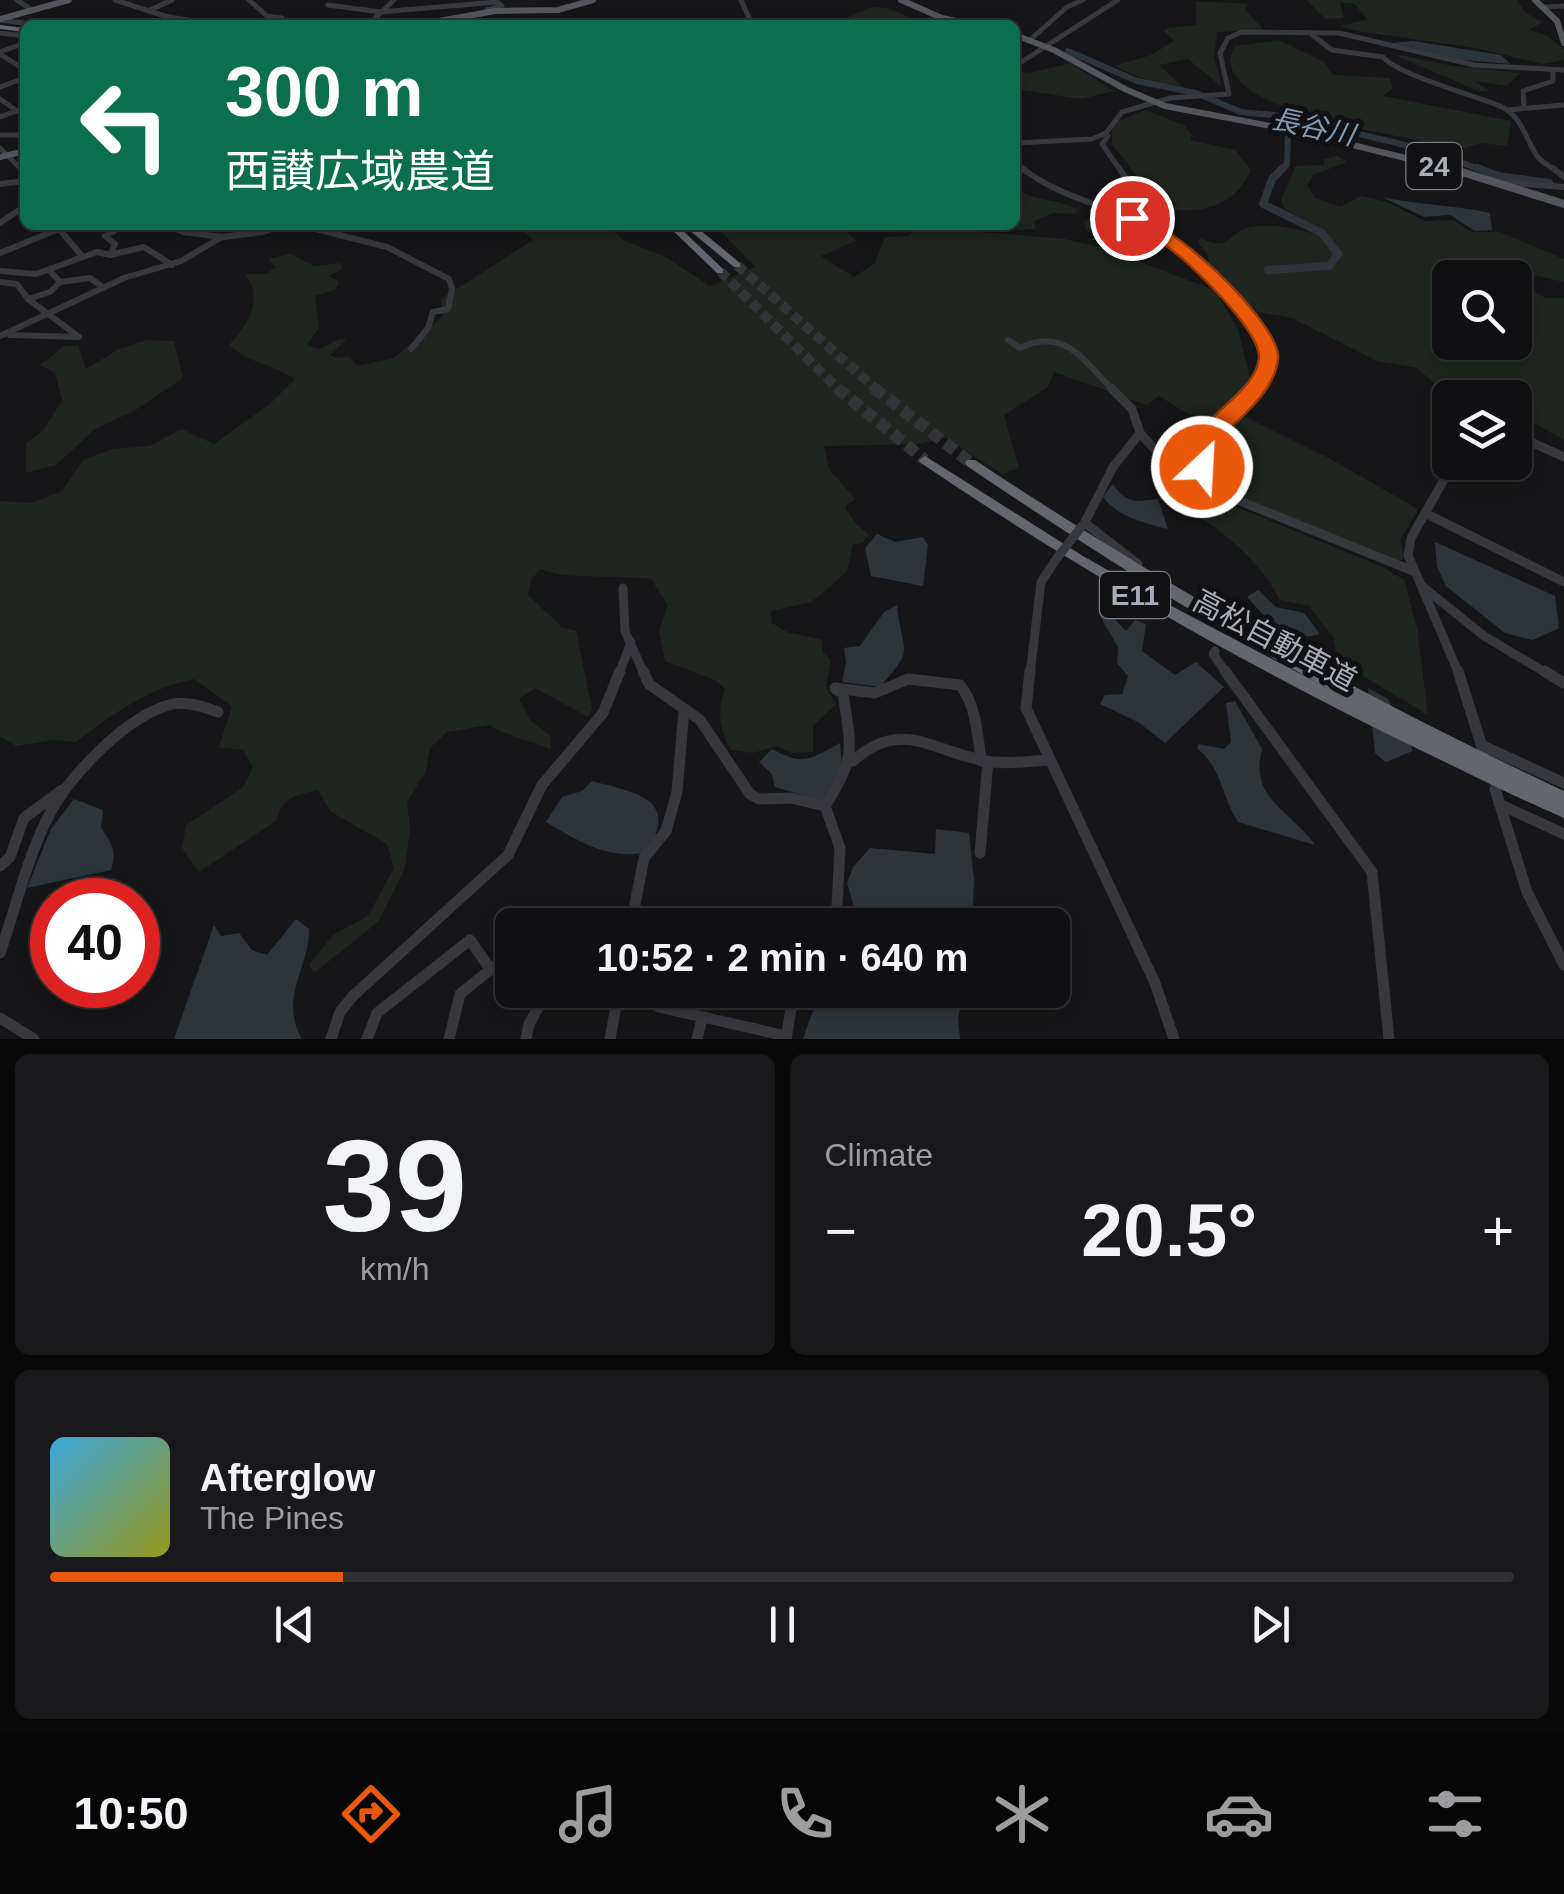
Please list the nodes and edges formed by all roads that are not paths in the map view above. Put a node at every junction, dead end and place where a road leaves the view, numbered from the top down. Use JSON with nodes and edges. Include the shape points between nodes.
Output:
{"nodes":[{"id":1,"x":17,"y":0,"type":"edge"},
{"id":2,"x":69,"y":0,"type":"edge"},
{"id":3,"x":116,"y":0,"type":"edge"},
{"id":4,"x":172,"y":0,"type":"edge"},
{"id":5,"x":248,"y":0,"type":"edge"},
{"id":6,"x":332,"y":0,"type":"edge"},
{"id":7,"x":394,"y":0,"type":"edge"},
{"id":8,"x":593,"y":0,"type":"edge"},
{"id":9,"x":902,"y":0,"type":"edge"},
{"id":10,"x":1077,"y":0,"type":"edge"},
{"id":11,"x":1118,"y":0,"type":"edge"},
{"id":12,"x":1535,"y":0,"type":"edge"},
{"id":13,"x":1564,"y":6,"type":"edge"},
{"id":14,"x":1544,"y":7,"type":"dead end"},
{"id":15,"x":32,"y":10,"type":"junction"},
{"id":16,"x":148,"y":11,"type":"junction"},
{"id":17,"x":380,"y":12,"type":"junction"},
{"id":18,"x":477,"y":14,"type":"junction"},
{"id":19,"x":190,"y":20,"type":"edge"},
{"id":20,"x":283,"y":20,"type":"edge"},
{"id":21,"x":373,"y":20,"type":"edge"},
{"id":22,"x":447,"y":20,"type":"edge"},
{"id":23,"x":951,"y":20,"type":"edge"},
{"id":24,"x":2,"y":27,"type":"edge"},
{"id":25,"x":20,"y":34,"type":"edge"},
{"id":26,"x":1312,"y":35,"type":"dead end"},
{"id":27,"x":1020,"y":36,"type":"edge"},
{"id":28,"x":1031,"y":39,"type":"junction"},
{"id":29,"x":1564,"y":43,"type":"edge"},
{"id":30,"x":1048,"y":44,"type":"junction"},
{"id":31,"x":1,"y":54,"type":"edge"},
{"id":32,"x":1020,"y":63,"type":"edge"},
{"id":33,"x":1564,"y":70,"type":"edge"},
{"id":34,"x":1553,"y":71,"type":"junction"},
{"id":35,"x":1155,"y":103,"type":"junction"},
{"id":36,"x":1564,"y":105,"type":"edge"},
{"id":37,"x":1524,"y":107,"type":"junction"},
{"id":38,"x":1507,"y":110,"type":"junction"},
{"id":39,"x":1112,"y":125,"type":"junction"},
{"id":40,"x":1020,"y":144,"type":"edge"},
{"id":41,"x":0,"y":148,"type":"edge"},
{"id":42,"x":5,"y":158,"type":"edge"},
{"id":43,"x":1020,"y":167,"type":"edge"},
{"id":44,"x":1564,"y":178,"type":"edge"},
{"id":45,"x":1512,"y":184,"type":"junction"},
{"id":46,"x":1564,"y":187,"type":"edge"},
{"id":47,"x":1564,"y":204,"type":"edge"},
{"id":48,"x":20,"y":210,"type":"edge"},
{"id":49,"x":1123,"y":215,"type":"junction"},
{"id":50,"x":10,"y":217,"type":"joint"},
{"id":51,"x":0,"y":220,"type":"edge"},
{"id":52,"x":57,"y":230,"type":"edge"},
{"id":53,"x":60,"y":230,"type":"edge"},
{"id":54,"x":116,"y":230,"type":"edge"},
{"id":55,"x":178,"y":230,"type":"edge"},
{"id":56,"x":250,"y":230,"type":"edge"},
{"id":57,"x":268,"y":230,"type":"edge"},
{"id":58,"x":321,"y":230,"type":"edge"},
{"id":59,"x":677,"y":230,"type":"edge"},
{"id":60,"x":694,"y":230,"type":"edge"},
{"id":61,"x":247,"y":232,"type":"junction"},
{"id":62,"x":222,"y":237,"type":"junction"},
{"id":63,"x":0,"y":253,"type":"edge"},
{"id":64,"x":82,"y":256,"type":"junction"},
{"id":65,"x":110,"y":256,"type":"junction"},
{"id":66,"x":172,"y":264,"type":"junction"},
{"id":67,"x":737,"y":265,"type":"tunnel mouth"},
{"id":68,"x":49,"y":270,"type":"junction"},
{"id":69,"x":0,"y":271,"type":"edge"},
{"id":70,"x":720,"y":271,"type":"tunnel mouth"},
{"id":71,"x":0,"y":282,"type":"edge"},
{"id":72,"x":60,"y":282,"type":"junction"},
{"id":73,"x":104,"y":288,"type":"junction"},
{"id":74,"x":28,"y":299,"type":"junction"},
{"id":75,"x":49,"y":314,"type":"junction"},
{"id":76,"x":1,"y":336,"type":"edge"},
{"id":77,"x":1008,"y":340,"type":"dead end"},
{"id":78,"x":410,"y":348,"type":"dead end"},
{"id":79,"x":1140,"y":433,"type":"junction"},
{"id":80,"x":1532,"y":442,"type":"edge"},
{"id":81,"x":1564,"y":456,"type":"edge"},
{"id":82,"x":925,"y":460,"type":"tunnel mouth"},
{"id":83,"x":970,"y":463,"type":"tunnel mouth"},
{"id":84,"x":1444,"y":480,"type":"edge"},
{"id":85,"x":1250,"y":507,"type":"junction"},
{"id":86,"x":1425,"y":513,"type":"junction"},
{"id":87,"x":1084,"y":524,"type":"junction"},
{"id":88,"x":1414,"y":571,"type":"junction"},
{"id":89,"x":1564,"y":582,"type":"edge"},
{"id":90,"x":1420,"y":584,"type":"junction"},
{"id":91,"x":623,"y":588,"type":"dead end"},
{"id":92,"x":1226,"y":621,"type":"dead end"},
{"id":93,"x":631,"y":642,"type":"junction"},
{"id":94,"x":1215,"y":651,"type":"dead end"},
{"id":95,"x":1564,"y":683,"type":"edge"},
{"id":96,"x":1356,"y":705,"type":"junction"},
{"id":97,"x":684,"y":710,"type":"junction"},
{"id":98,"x":218,"y":712,"type":"dead end"},
{"id":99,"x":1422,"y":741,"type":"junction"},
{"id":100,"x":1050,"y":760,"type":"junction"},
{"id":101,"x":852,"y":761,"type":"junction"},
{"id":102,"x":984,"y":761,"type":"junction"},
{"id":103,"x":76,"y":780,"type":"junction"},
{"id":104,"x":1564,"y":783,"type":"edge"},
{"id":105,"x":1495,"y":790,"type":"dead end"},
{"id":106,"x":1564,"y":798,"type":"edge"},
{"id":107,"x":1499,"y":804,"type":"junction"},
{"id":108,"x":826,"y":806,"type":"junction"},
{"id":109,"x":1564,"y":813,"type":"edge"},
{"id":110,"x":1564,"y":834,"type":"edge"},
{"id":111,"x":980,"y":853,"type":"dead end"},
{"id":112,"x":0,"y":866,"type":"edge"},
{"id":113,"x":634,"y":908,"type":"edge"},
{"id":114,"x":836,"y":908,"type":"edge"},
{"id":115,"x":0,"y":953,"type":"edge"},
{"id":116,"x":1564,"y":965,"type":"edge"},
{"id":117,"x":495,"y":966,"type":"edge"},
{"id":118,"x":490,"y":970,"type":"junction"},
{"id":119,"x":537,"y":1008,"type":"edge"},
{"id":120,"x":616,"y":1008,"type":"edge"},
{"id":121,"x":663,"y":1008,"type":"edge"},
{"id":122,"x":791,"y":1008,"type":"edge"},
{"id":123,"x":0,"y":1018,"type":"edge"},
{"id":124,"x":702,"y":1018,"type":"junction"},
{"id":125,"x":786,"y":1038,"type":"edge"},
{"id":126,"x":34,"y":1039,"type":"edge"},
{"id":127,"x":331,"y":1039,"type":"edge"},
{"id":128,"x":367,"y":1039,"type":"edge"},
{"id":129,"x":449,"y":1039,"type":"edge"},
{"id":130,"x":526,"y":1039,"type":"edge"},
{"id":131,"x":610,"y":1039,"type":"edge"},
{"id":132,"x":698,"y":1039,"type":"edge"},
{"id":133,"x":1174,"y":1039,"type":"edge"},
{"id":134,"x":1388,"y":1039,"type":"edge"}],
"edges":[{"from":1,"to":15,"type":"street"},
{"from":2,"to":15,"type":"main road"},
{"from":3,"to":16,"type":"street"},
{"from":4,"to":16,"type":"street"},
{"from":5,"to":20,"type":"street"},
{"from":6,"to":17,"type":"street","via":[[328,5]]},
{"from":7,"to":17,"type":"street"},
{"from":8,"to":18,"type":"main road","via":[[558,10]]},
{"from":9,"to":23,"type":"main road"},
{"from":10,"to":28,"type":"street"},
{"from":11,"to":30,"type":"street"},
{"from":12,"to":29,"type":"main road","via":[[1557,21]]},
{"from":13,"to":14,"type":"street"},
{"from":15,"to":24,"type":"main road"},
{"from":16,"to":19,"type":"street"},
{"from":17,"to":18,"type":"street","via":[[502,6]]},
{"from":17,"to":21,"type":"street"},
{"from":18,"to":22,"type":"main road"},
{"from":25,"to":31,"type":"street"},
{"from":26,"to":38,"type":"street","via":[[1332,50],[1383,57]]},
{"from":27,"to":28,"type":"main road","number":"24"},
{"from":28,"to":30,"type":"main road","number":"24"},
{"from":30,"to":32,"type":"street"},
{"from":30,"to":35,"type":"main road","number":"24"},
{"from":33,"to":34,"type":"street"},
{"from":34,"to":35,"type":"street","via":[[1474,65],[1344,34],[1245,32],[1228,38],[1220,53],[1228,94]]},
{"from":34,"to":37,"type":"street","via":[[1553,80],[1523,91]]},
{"from":35,"to":39,"type":"street","via":[[1122,112]]},
{"from":35,"to":45,"type":"main road","number":"24"},
{"from":36,"to":37,"type":"street"},
{"from":37,"to":38,"type":"street"},
{"from":38,"to":44,"type":"street","via":[[1527,130],[1536,155]]},
{"from":39,"to":40,"type":"street","via":[[1092,139]]},
{"from":39,"to":49,"type":"street","via":[[1102,142],[1132,186]]},
{"from":41,"to":42,"type":"street"},
{"from":43,"to":49,"type":"street","via":[[1042,185]]},
{"from":45,"to":46,"type":"street"},
{"from":45,"to":47,"type":"main road","number":"24"},
{"from":48,"to":50,"type":"street"},
{"from":49,"to":85,"type":"street","via":[[1180,247],[1266,343],[1262,381],[1205,441],[1200,457],[1216,487]]},
{"from":50,"to":51,"type":"street"},
{"from":52,"to":63,"type":"street"},
{"from":53,"to":64,"type":"street"},
{"from":54,"to":65,"type":"street","via":[[105,236],[116,244]]},
{"from":55,"to":62,"type":"street"},
{"from":56,"to":61,"type":"street"},
{"from":57,"to":61,"type":"street"},
{"from":58,"to":78,"type":"street","via":[[387,246],[449,279],[448,309],[433,312]]},
{"from":59,"to":70,"type":"highway"},
{"from":60,"to":67,"type":"highway"},
{"from":61,"to":62,"type":"street"},
{"from":62,"to":66,"type":"street"},
{"from":64,"to":65,"type":"street"},
{"from":64,"to":68,"type":"street"},
{"from":65,"to":66,"type":"street","via":[[144,247]]},
{"from":66,"to":73,"type":"street"},
{"from":68,"to":69,"type":"street"},
{"from":68,"to":72,"type":"street"},
{"from":71,"to":74,"type":"street","via":[[17,284]]},
{"from":72,"to":73,"type":"street","via":[[90,278]]},
{"from":72,"to":74,"type":"street"},
{"from":73,"to":75,"type":"street"},
{"from":74,"to":75,"type":"street"},
{"from":75,"to":76,"type":"street"},
{"from":75,"to":76,"type":"street","via":[[79,337]]},
{"from":77,"to":79,"type":"street","via":[[1020,348],[1040,338],[1067,346],[1132,409]]},
{"from":79,"to":85,"type":"street","via":[[1192,482]]},
{"from":79,"to":87,"type":"street","via":[[1113,467]]},
{"from":80,"to":81,"type":"street"},
{"from":82,"to":96,"type":"highway","name":"高松自動車道","number":"E11","via":[[1108,580]]},
{"from":83,"to":96,"type":"highway","name":"高松自動車道","number":"E11"},
{"from":84,"to":86,"type":"street"},
{"from":85,"to":88,"type":"street"},
{"from":86,"to":88,"type":"street","via":[[1409,548]]},
{"from":86,"to":89,"type":"street"},
{"from":87,"to":92,"type":"street"},
{"from":87,"to":100,"type":"street","bridge":true,"via":[[1041,582],[1026,708]]},
{"from":88,"to":90,"type":"street"},
{"from":90,"to":95,"type":"street","via":[[1484,636]]},
{"from":90,"to":104,"type":"street","via":[[1466,690],[1483,749]]},
{"from":91,"to":93,"type":"street"},
{"from":93,"to":97,"type":"street","via":[[649,684]]},
{"from":93,"to":127,"type":"street","via":[[603,713],[542,785],[508,856],[353,996]]},
{"from":94,"to":134,"type":"street","via":[[1372,872]]},
{"from":96,"to":99,"type":"highway"},
{"from":97,"to":108,"type":"street","via":[[700,720],[750,794]]},
{"from":97,"to":113,"type":"street","via":[[676,792],[666,831],[644,858]]},
{"from":98,"to":103,"type":"street","via":[[186,703],[155,710],[120,734]]},
{"from":99,"to":106,"type":"highway"},
{"from":99,"to":109,"type":"highway"},
{"from":100,"to":102,"type":"street"},
{"from":100,"to":133,"type":"street","via":[[1155,983]]},
{"from":101,"to":102,"type":"street","via":[[890,736]]},
{"from":101,"to":102,"type":"street","via":[[854,739],[843,693],[835,688],[874,693],[908,678],[960,685]]},
{"from":101,"to":108,"type":"street"},
{"from":102,"to":111,"type":"street"},
{"from":103,"to":112,"type":"street","via":[[24,818]]},
{"from":103,"to":115,"type":"street","via":[[47,818]]},
{"from":105,"to":107,"type":"street"},
{"from":107,"to":110,"type":"street"},
{"from":107,"to":116,"type":"street","via":[[1527,892]]},
{"from":108,"to":114,"type":"street","via":[[838,832]]},
{"from":117,"to":118,"type":"street"},
{"from":118,"to":128,"type":"street","via":[[470,940],[377,1013]]},
{"from":118,"to":129,"type":"street","via":[[460,994]]},
{"from":119,"to":130,"type":"street"},
{"from":120,"to":131,"type":"street"},
{"from":121,"to":124,"type":"street"},
{"from":122,"to":125,"type":"street"},
{"from":123,"to":126,"type":"street"},
{"from":124,"to":125,"type":"street"},
{"from":124,"to":132,"type":"street"}]}
